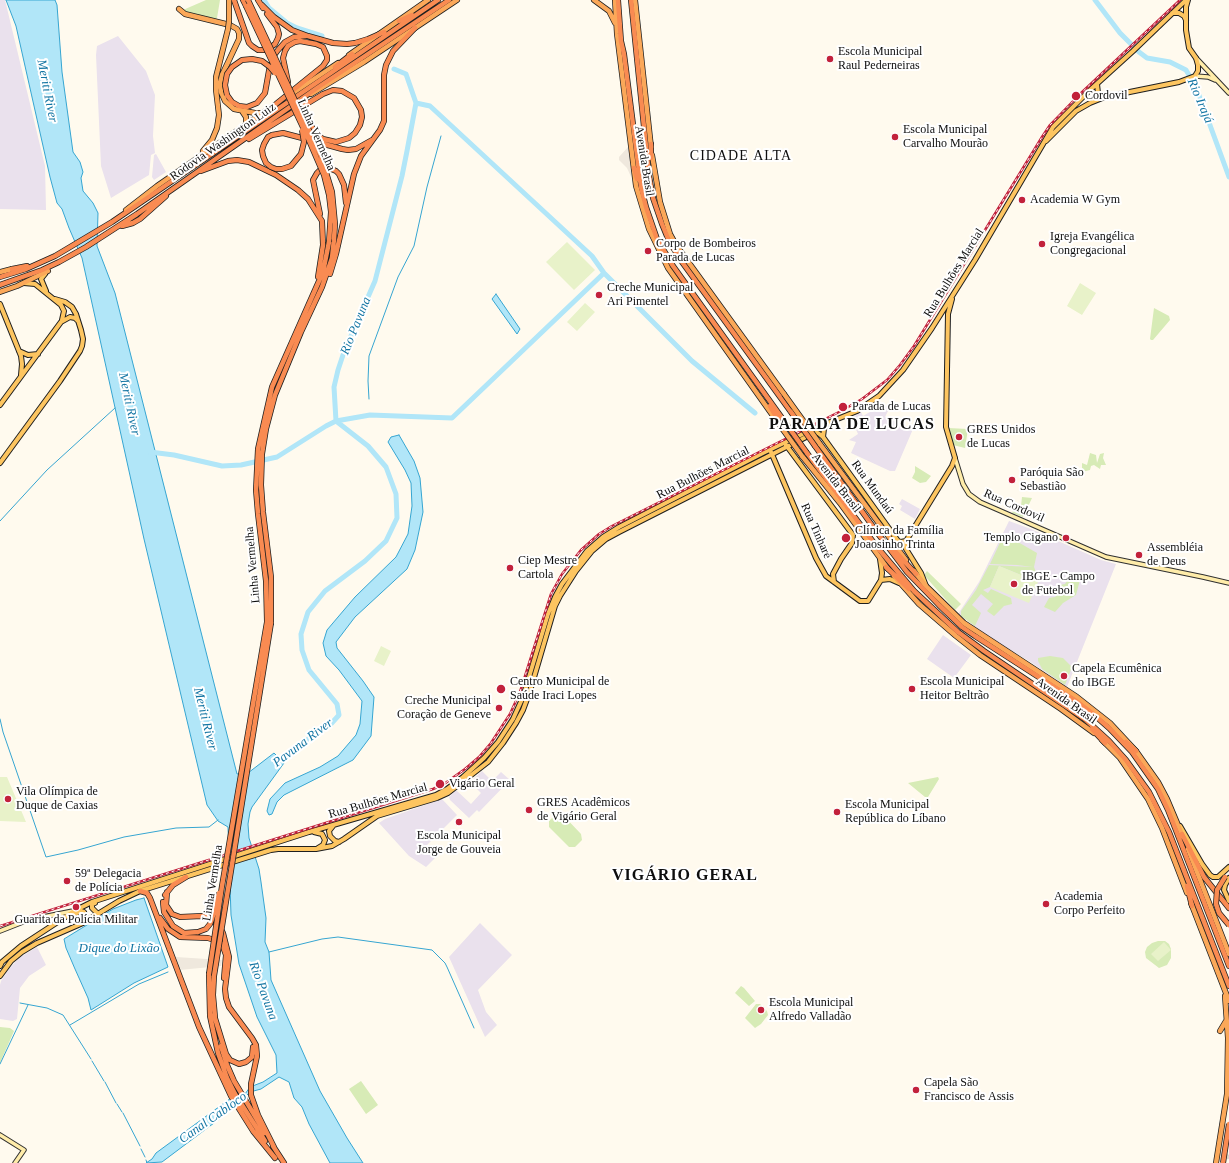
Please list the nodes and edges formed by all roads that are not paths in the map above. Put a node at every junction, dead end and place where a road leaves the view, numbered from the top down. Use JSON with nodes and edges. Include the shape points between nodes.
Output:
{"nodes":[{"id":1,"x":229,"y":0,"type":"edge"},
{"id":2,"x":234,"y":0,"type":"edge"},
{"id":3,"x":243,"y":0,"type":"edge"},
{"id":4,"x":248,"y":0,"type":"edge"},
{"id":5,"x":258,"y":0,"type":"edge"},
{"id":6,"x":428,"y":0,"type":"edge"},
{"id":7,"x":437,"y":0,"type":"edge"},
{"id":8,"x":448,"y":0,"type":"edge"},
{"id":9,"x":457,"y":0,"type":"edge"},
{"id":10,"x":594,"y":0,"type":"edge"},
{"id":11,"x":615,"y":0,"type":"edge"},
{"id":12,"x":618,"y":0,"type":"edge"},
{"id":13,"x":631,"y":0,"type":"edge"},
{"id":14,"x":635,"y":0,"type":"edge"},
{"id":15,"x":1187,"y":0,"type":"edge"},
{"id":16,"x":262,"y":5,"type":"junction"},
{"id":17,"x":180,"y":10,"type":"dead end"},
{"id":18,"x":1172,"y":13,"type":"junction"},
{"id":19,"x":1186,"y":20,"type":"junction"},
{"id":20,"x":398,"y":21,"type":"junction"},
{"id":21,"x":415,"y":28,"type":"junction"},
{"id":22,"x":384,"y":32,"type":"junction"},
{"id":23,"x":617,"y":34,"type":"junction"},
{"id":24,"x":308,"y":36,"type":"junction"},
{"id":25,"x":367,"y":51,"type":"junction"},
{"id":26,"x":355,"y":56,"type":"junction"},
{"id":27,"x":1196,"y":58,"type":"junction"},
{"id":28,"x":1192,"y":78,"type":"junction"},
{"id":29,"x":1218,"y":82,"type":"junction"},
{"id":30,"x":282,"y":83,"type":"junction"},
{"id":31,"x":1098,"y":83,"type":"junction"},
{"id":32,"x":288,"y":84,"type":"junction"},
{"id":33,"x":1229,"y":94,"type":"edge"},
{"id":34,"x":304,"y":97,"type":"junction"},
{"id":35,"x":1105,"y":97,"type":"junction"},
{"id":36,"x":272,"y":108,"type":"junction"},
{"id":37,"x":242,"y":111,"type":"junction"},
{"id":38,"x":263,"y":113,"type":"junction"},
{"id":39,"x":296,"y":114,"type":"junction"},
{"id":40,"x":304,"y":117,"type":"junction"},
{"id":41,"x":246,"y":125,"type":"junction"},
{"id":42,"x":374,"y":138,"type":"junction"},
{"id":43,"x":1044,"y":142,"type":"junction"},
{"id":44,"x":651,"y":144,"type":"junction"},
{"id":45,"x":235,"y":146,"type":"junction"},
{"id":46,"x":190,"y":163,"type":"junction"},
{"id":47,"x":634,"y":168,"type":"junction"},
{"id":48,"x":194,"y":174,"type":"junction"},
{"id":49,"x":141,"y":192,"type":"dead end"},
{"id":50,"x":140,"y":199,"type":"junction"},
{"id":51,"x":347,"y":206,"type":"junction"},
{"id":52,"x":322,"y":221,"type":"junction"},
{"id":53,"x":113,"y":222,"type":"junction"},
{"id":54,"x":665,"y":232,"type":"junction"},
{"id":55,"x":657,"y":239,"type":"junction"},
{"id":56,"x":331,"y":241,"type":"junction"},
{"id":57,"x":44,"y":261,"type":"junction"},
{"id":58,"x":59,"y":262,"type":"junction"},
{"id":59,"x":48,"y":271,"type":"junction"},
{"id":60,"x":0,"y":272,"type":"edge"},
{"id":61,"x":0,"y":277,"type":"edge"},
{"id":62,"x":24,"y":283,"type":"junction"},
{"id":63,"x":0,"y":285,"type":"edge"},
{"id":64,"x":317,"y":287,"type":"junction"},
{"id":65,"x":322,"y":287,"type":"junction"},
{"id":66,"x":955,"y":291,"type":"junction"},
{"id":67,"x":0,"y":292,"type":"edge"},
{"id":68,"x":47,"y":293,"type":"junction"},
{"id":69,"x":55,"y":299,"type":"junction"},
{"id":70,"x":0,"y":304,"type":"edge"},
{"id":71,"x":941,"y":312,"type":"junction"},
{"id":72,"x":948,"y":314,"type":"junction"},
{"id":73,"x":78,"y":321,"type":"junction"},
{"id":74,"x":61,"y":322,"type":"junction"},
{"id":75,"x":19,"y":351,"type":"junction"},
{"id":76,"x":39,"y":354,"type":"junction"},
{"id":77,"x":21,"y":376,"type":"junction"},
{"id":78,"x":0,"y":405,"type":"edge"},
{"id":79,"x":779,"y":419,"type":"junction"},
{"id":80,"x":830,"y":423,"type":"junction"},
{"id":81,"x":823,"y":437,"type":"junction"},
{"id":82,"x":786,"y":445,"type":"junction"},
{"id":83,"x":818,"y":445,"type":"junction"},
{"id":84,"x":770,"y":452,"type":"junction"},
{"id":85,"x":259,"y":455,"type":"junction"},
{"id":86,"x":955,"y":458,"type":"junction"},
{"id":87,"x":0,"y":463,"type":"edge"},
{"id":88,"x":949,"y":472,"type":"junction"},
{"id":89,"x":960,"y":473,"type":"junction"},
{"id":90,"x":879,"y":535,"type":"junction"},
{"id":91,"x":906,"y":541,"type":"junction"},
{"id":92,"x":880,"y":559,"type":"junction"},
{"id":93,"x":886,"y":567,"type":"junction"},
{"id":94,"x":833,"y":574,"type":"junction"},
{"id":95,"x":916,"y":574,"type":"junction"},
{"id":96,"x":826,"y":576,"type":"junction"},
{"id":97,"x":881,"y":580,"type":"junction"},
{"id":98,"x":834,"y":582,"type":"junction"},
{"id":99,"x":899,"y":583,"type":"junction"},
{"id":100,"x":1229,"y":583,"type":"edge"},
{"id":101,"x":926,"y":586,"type":"junction"},
{"id":102,"x":925,"y":602,"type":"junction"},
{"id":103,"x":269,"y":622,"type":"junction"},
{"id":104,"x":1080,"y":716,"type":"junction"},
{"id":105,"x":1115,"y":734,"type":"junction"},
{"id":106,"x":1105,"y":743,"type":"junction"},
{"id":107,"x":1136,"y":751,"type":"junction"},
{"id":108,"x":394,"y":808,"type":"junction"},
{"id":109,"x":1177,"y":821,"type":"junction"},
{"id":110,"x":335,"y":824,"type":"junction"},
{"id":111,"x":309,"y":832,"type":"junction"},
{"id":112,"x":1182,"y":834,"type":"junction"},
{"id":113,"x":340,"y":842,"type":"junction"},
{"id":114,"x":316,"y":849,"type":"junction"},
{"id":115,"x":256,"y":852,"type":"junction"},
{"id":116,"x":1177,"y":853,"type":"junction"},
{"id":117,"x":224,"y":863,"type":"junction"},
{"id":118,"x":1229,"y":867,"type":"edge"},
{"id":119,"x":1229,"y":873,"type":"edge"},
{"id":120,"x":186,"y":877,"type":"junction"},
{"id":121,"x":1227,"y":877,"type":"edge"},
{"id":122,"x":222,"y":886,"type":"junction"},
{"id":123,"x":140,"y":891,"type":"junction"},
{"id":124,"x":166,"y":892,"type":"junction"},
{"id":125,"x":103,"y":898,"type":"junction"},
{"id":126,"x":1229,"y":901,"type":"edge"},
{"id":127,"x":1192,"y":906,"type":"junction"},
{"id":128,"x":155,"y":908,"type":"junction"},
{"id":129,"x":1229,"y":908,"type":"edge"},
{"id":130,"x":76,"y":910,"type":"junction"},
{"id":131,"x":98,"y":914,"type":"junction"},
{"id":132,"x":83,"y":923,"type":"junction"},
{"id":133,"x":53,"y":925,"type":"junction"},
{"id":134,"x":1229,"y":925,"type":"edge"},
{"id":135,"x":0,"y":931,"type":"edge"},
{"id":136,"x":1229,"y":954,"type":"edge"},
{"id":137,"x":227,"y":960,"type":"junction"},
{"id":138,"x":0,"y":966,"type":"edge"},
{"id":139,"x":1229,"y":966,"type":"edge"},
{"id":140,"x":226,"y":969,"type":"junction"},
{"id":141,"x":0,"y":976,"type":"edge"},
{"id":142,"x":1223,"y":984,"type":"junction"},
{"id":143,"x":1229,"y":986,"type":"edge"},
{"id":144,"x":1229,"y":1001,"type":"edge"},
{"id":145,"x":214,"y":1015,"type":"junction"},
{"id":146,"x":1227,"y":1019,"type":"junction"},
{"id":147,"x":1220,"y":1032,"type":"dead end"},
{"id":148,"x":236,"y":1095,"type":"junction"},
{"id":149,"x":241,"y":1103,"type":"junction"},
{"id":150,"x":1229,"y":1124,"type":"edge"},
{"id":151,"x":0,"y":1135,"type":"edge"},
{"id":152,"x":274,"y":1147,"type":"junction"},
{"id":153,"x":15,"y":1163,"type":"edge"},
{"id":154,"x":278,"y":1163,"type":"edge"},
{"id":155,"x":284,"y":1163,"type":"edge"},
{"id":156,"x":1216,"y":1163,"type":"edge"},
{"id":157,"x":1223,"y":1163,"type":"edge"}],
"edges":[{"from":1,"to":46,"type":"highway","bridge":true,"via":[[228,29],[216,77],[219,115],[216,133],[207,147]]},
{"from":2,"to":16,"type":"highway","via":[[249,43],[260,50],[273,46],[279,34]]},
{"from":3,"to":30,"type":"highway","name":"Linha Vermelha","bridge":true},
{"from":4,"to":32,"type":"highway","name":"Linha Vermelha","bridge":true},
{"from":5,"to":16,"type":"highway"},
{"from":6,"to":20,"type":"highway"},
{"from":7,"to":20,"type":"highway"},
{"from":7,"to":25,"type":"highway","name":"Rodovia Washington Luiz"},
{"from":8,"to":25,"type":"highway","name":"Rodovia Washington Luiz"},
{"from":9,"to":21,"type":"highway"},
{"from":10,"to":23,"type":"highway","via":[[609,11]]},
{"from":11,"to":23,"type":"highway","name":"Avenida Brasil"},
{"from":12,"to":55,"type":"highway","name":"Avenida Brasil","via":[[641,187]]},
{"from":13,"to":54,"type":"highway","name":"Avenida Brasil","via":[[649,176],[653,198]]},
{"from":14,"to":44,"type":"highway","name":"Avenida Brasil"},
{"from":15,"to":18,"type":"main road","name":"Rua Bulhões Marcial"},
{"from":15,"to":19,"type":"main road"},
{"from":16,"to":24,"type":"highway","via":[[285,26]]},
{"from":17,"to":37,"type":"highway","via":[[185,14],[230,25],[238,30],[239,41],[222,75],[220,86],[228,104]]},
{"from":18,"to":19,"type":"main road","via":[[1179,12]]},
{"from":18,"to":31,"type":"main road","name":"Rua Bulhões Marcial"},
{"from":19,"to":27,"type":"main road","via":[[1187,41]]},
{"from":20,"to":22,"type":"highway"},
{"from":21,"to":25,"type":"highway"},
{"from":21,"to":42,"type":"highway","via":[[397,46],[386,63],[384,121]]},
{"from":22,"to":24,"type":"highway","via":[[362,41],[344,44]]},
{"from":22,"to":25,"type":"highway"},
{"from":23,"to":47,"type":"highway","name":"Avenida Brasil"},
{"from":24,"to":30,"type":"highway","bridge":true,"via":[[291,38],[278,50],[271,62],[265,93],[258,102],[251,106],[232,102],[225,85],[229,71],[245,59],[265,62],[270,67]]},
{"from":25,"to":26,"type":"highway","name":"Rodovia Washington Luiz"},
{"from":25,"to":26,"type":"highway"},
{"from":25,"to":34,"type":"highway","via":[[364,62]]},
{"from":26,"to":34,"type":"highway","name":"Rodovia Washington Luiz"},
{"from":26,"to":36,"type":"highway"},
{"from":26,"to":53,"type":"highway","name":"Rodovia Washington Luiz"},
{"from":27,"to":28,"type":"main road","via":[[1199,68]]},
{"from":27,"to":29,"type":"main road"},
{"from":28,"to":29,"type":"main road","via":[[1208,77]]},
{"from":28,"to":35,"type":"main road"},
{"from":29,"to":33,"type":"main road"},
{"from":30,"to":39,"type":"highway","name":"Linha Vermelha","bridge":true},
{"from":31,"to":35,"type":"main road","via":[[1098,93]]},
{"from":31,"to":43,"type":"main road","name":"Rua Bulhões Marcial","via":[[1058,122]]},
{"from":32,"to":36,"type":"highway","bridge":true,"via":[[283,62],[286,49],[292,43],[298,42],[323,47],[327,58],[324,64]]},
{"from":32,"to":40,"type":"highway","name":"Linha Vermelha","bridge":true},
{"from":34,"to":45,"type":"highway","name":"Rodovia Washington Luiz"},
{"from":35,"to":43,"type":"main road","via":[[1076,111]]},
{"from":36,"to":38,"type":"highway"},
{"from":37,"to":38,"type":"highway"},
{"from":37,"to":41,"type":"highway","via":[[246,117]]},
{"from":38,"to":41,"type":"highway"},
{"from":39,"to":42,"type":"highway","bridge":true,"via":[[302,132],[304,145],[300,157],[285,169],[271,167],[266,163],[262,153],[266,139],[272,135],[288,134],[334,148],[348,150],[360,147]]},
{"from":39,"to":56,"type":"highway","name":"Linha Vermelha","bridge":true,"via":[[318,159],[327,185]]},
{"from":40,"to":45,"type":"highway","via":[[323,139],[336,142],[355,133],[362,117],[354,98],[342,91],[332,90]]},
{"from":40,"to":56,"type":"highway","name":"Linha Vermelha","bridge":true,"via":[[330,183],[334,210]]},
{"from":41,"to":46,"type":"highway"},
{"from":42,"to":51,"type":"highway","via":[[361,156]]},
{"from":43,"to":66,"type":"main road","name":"Rua Bulhões Marcial"},
{"from":44,"to":54,"type":"highway","via":[[653,188]]},
{"from":44,"to":83,"type":"highway","name":"Avenida Brasil","bridge":true,"via":[[660,202],[676,245]]},
{"from":45,"to":48,"type":"highway","name":"Rodovia Washington Luiz"},
{"from":46,"to":50,"type":"highway"},
{"from":47,"to":55,"type":"highway","via":[[645,212]]},
{"from":47,"to":79,"type":"highway","name":"Avenida Brasil","via":[[637,193],[649,229],[668,268]]},
{"from":48,"to":52,"type":"highway","via":[[228,161],[249,162],[276,175],[298,190],[308,199]]},
{"from":48,"to":58,"type":"highway","name":"Rodovia Washington Luiz","via":[[140,219],[117,227]]},
{"from":49,"to":50,"type":"highway"},
{"from":50,"to":53,"type":"highway"},
{"from":51,"to":52,"type":"highway","via":[[344,185],[339,174],[329,168],[320,170],[313,180]]},
{"from":51,"to":65,"type":"highway","via":[[331,271]]},
{"from":52,"to":64,"type":"highway","via":[[323,245]]},
{"from":53,"to":57,"type":"highway","name":"Rodovia Washington Luiz","via":[[66,251]]},
{"from":54,"to":83,"type":"highway","name":"Avenida Brasil","bridge":true,"via":[[690,274]]},
{"from":55,"to":79,"type":"highway","name":"Avenida Brasil"},
{"from":56,"to":64,"type":"highway","name":"Linha Vermelha"},
{"from":56,"to":65,"type":"highway","name":"Linha Vermelha","via":[[332,258]]},
{"from":57,"to":60,"type":"highway"},
{"from":57,"to":61,"type":"highway","name":"Rodovia Washington Luiz"},
{"from":58,"to":59,"type":"highway"},
{"from":58,"to":63,"type":"highway"},
{"from":59,"to":62,"type":"highway"},
{"from":59,"to":68,"type":"main road","via":[[41,279]]},
{"from":62,"to":67,"type":"highway"},
{"from":62,"to":68,"type":"main road","via":[[36,284]]},
{"from":64,"to":85,"type":"highway","name":"Linha Vermelha","via":[[272,387]]},
{"from":65,"to":85,"type":"highway","name":"Linha Vermelha","via":[[300,332],[275,395]]},
{"from":66,"to":71,"type":"main road","name":"Rua Bulhões Marcial"},
{"from":66,"to":72,"type":"main road","name":"Rua Cordovil"},
{"from":68,"to":69,"type":"main road"},
{"from":69,"to":73,"type":"main road","via":[[72,307]]},
{"from":69,"to":74,"type":"main road","via":[[64,311]]},
{"from":70,"to":75,"type":"main road"},
{"from":71,"to":72,"type":"main road"},
{"from":71,"to":80,"type":"main road","name":"Rua Bulhões Marcial","via":[[918,350],[878,396],[857,411]]},
{"from":72,"to":86,"type":"main road","name":"Rua Cordovil","via":[[946,427]]},
{"from":73,"to":74,"type":"main road","via":[[70,317]]},
{"from":73,"to":87,"type":"main road","via":[[83,339],[80,351]]},
{"from":74,"to":76,"type":"main road"},
{"from":75,"to":76,"type":"main road","via":[[28,355]]},
{"from":75,"to":77,"type":"main road"},
{"from":76,"to":77,"type":"main road"},
{"from":77,"to":78,"type":"main road"},
{"from":79,"to":92,"type":"highway","name":"Avenida Brasil","bridge":true,"via":[[783,430]]},
{"from":79,"to":102,"type":"highway","name":"Avenida Brasil","bridge":true,"via":[[877,547]]},
{"from":80,"to":81,"type":"main road","via":[[825,428]]},
{"from":80,"to":82,"type":"main road","name":"Rua Bulhões Marcial"},
{"from":81,"to":82,"type":"main road","name":"Rua Bulhões Marcial","via":[[815,433]]},
{"from":81,"to":91,"type":"main road","name":"Rua Mundaú","via":[[898,541]]},
{"from":82,"to":84,"type":"main road","name":"Rua Bulhões Marcial"},
{"from":82,"to":94,"type":"main road","via":[[853,535],[852,543]]},
{"from":83,"to":90,"type":"highway","name":"Avenida Brasil"},
{"from":83,"to":95,"type":"highway","name":"Avenida Brasil"},
{"from":84,"to":96,"type":"main road","name":"Rua Tinharé"},
{"from":84,"to":108,"type":"main road","name":"Rua Bulhões Marcial","via":[[618,527],[587,551],[555,597],[523,697],[498,742],[468,773],[444,791]]},
{"from":85,"to":103,"type":"highway","name":"Linha Vermelha","via":[[258,473],[271,577]]},
{"from":86,"to":88,"type":"main road"},
{"from":86,"to":89,"type":"main road","name":"Rua Cordovil"},
{"from":88,"to":89,"type":"main road","via":[[953,469]]},
{"from":88,"to":91,"type":"main road"},
{"from":89,"to":100,"type":"main road","name":"Rua Cordovil","via":[[966,492],[976,499],[1098,555]]},
{"from":90,"to":95,"type":"highway","via":[[883,536]]},
{"from":90,"to":105,"type":"highway","name":"Avenida Brasil","via":[[920,587],[962,627],[1076,701]]},
{"from":91,"to":101,"type":"main road","via":[[906,549]]},
{"from":92,"to":93,"type":"highway","name":"Avenida Brasil"},
{"from":92,"to":97,"type":"main road"},
{"from":93,"to":99,"type":"highway","name":"Avenida Brasil"},
{"from":93,"to":102,"type":"highway","via":[[913,594]]},
{"from":94,"to":96,"type":"main road"},
{"from":94,"to":98,"type":"main road"},
{"from":95,"to":101,"type":"highway","name":"Avenida Brasil"},
{"from":96,"to":98,"type":"main road","name":"Rua Tinharé"},
{"from":97,"to":98,"type":"main road","name":"Rua Tinharé","via":[[870,599],[866,601],[860,600]]},
{"from":97,"to":99,"type":"main road","via":[[890,579]]},
{"from":99,"to":106,"type":"highway","name":"Avenida Brasil","via":[[930,614],[980,655],[1083,724]]},
{"from":101,"to":107,"type":"highway","name":"Avenida Brasil","via":[[964,623],[1096,711],[1125,737]]},
{"from":102,"to":104,"type":"highway","name":"Avenida Brasil","via":[[958,632]]},
{"from":103,"to":122,"type":"highway","name":"Linha Vermelha","bridge":true},
{"from":103,"to":145,"type":"highway","name":"Linha Vermelha","bridge":true,"via":[[214,976]]},
{"from":104,"to":106,"type":"highway"},
{"from":104,"to":116,"type":"highway","name":"Avenida Brasil","via":[[1105,737],[1138,775],[1158,809]]},
{"from":105,"to":107,"type":"highway"},
{"from":105,"to":139,"type":"highway","name":"Avenida Brasil","via":[[1142,765],[1165,802]]},
{"from":106,"to":127,"type":"highway","name":"Avenida Brasil","via":[[1123,762],[1148,799]]},
{"from":107,"to":109,"type":"highway","name":"Avenida Brasil","via":[[1162,789]]},
{"from":108,"to":110,"type":"main road","name":"Rua Bulhões Marcial"},
{"from":108,"to":113,"type":"main road","name":"Rua Bulhões Marcial","via":[[373,818]]},
{"from":109,"to":112,"type":"highway","name":"Avenida Brasil"},
{"from":109,"to":118,"type":"main road","name":"Avenida Brasil","via":[[1206,870],[1213,877],[1220,876]]},
{"from":110,"to":111,"type":"main road","name":"Rua Bulhões Marcial"},
{"from":110,"to":113,"type":"main road","via":[[329,833],[332,839]]},
{"from":111,"to":114,"type":"main road","via":[[320,833],[324,837],[323,845]]},
{"from":111,"to":115,"type":"main road","name":"Rua Bulhões Marcial"},
{"from":112,"to":129,"type":"highway","via":[[1204,877]]},
{"from":112,"to":136,"type":"highway","name":"Avenida Brasil"},
{"from":113,"to":114,"type":"main road","name":"Rua Bulhões Marcial"},
{"from":114,"to":115,"type":"main road","name":"Rua Bulhões Marcial"},
{"from":115,"to":117,"type":"main road","bridge":true},
{"from":116,"to":127,"type":"highway"},
{"from":116,"to":143,"type":"highway","name":"Avenida Brasil"},
{"from":117,"to":120,"type":"main road"},
{"from":117,"to":125,"type":"main road"},
{"from":119,"to":121,"type":"highway"},
{"from":120,"to":123,"type":"main road"},
{"from":120,"to":124,"type":"highway"},
{"from":121,"to":126,"type":"main road","via":[[1224,890]]},
{"from":121,"to":134,"type":"highway","bridge":true,"via":[[1217,890],[1216,904],[1219,913]]},
{"from":122,"to":124,"type":"highway","bridge":true,"via":[[210,924],[198,932],[182,932],[170,923],[163,907]]},
{"from":122,"to":148,"type":"highway","name":"Linha Vermelha","bridge":true,"via":[[209,974],[209,1006],[212,1031],[221,1064]]},
{"from":123,"to":128,"type":"highway","via":[[148,894]]},
{"from":123,"to":131,"type":"main road","via":[[119,900]]},
{"from":124,"to":137,"type":"highway","via":[[166,904],[173,915],[205,917],[219,925],[225,938]]},
{"from":125,"to":130,"type":"main road"},
{"from":125,"to":131,"type":"main road","via":[[92,906]]},
{"from":127,"to":142,"type":"highway","name":"Avenida Brasil"},
{"from":128,"to":137,"type":"highway","via":[[164,924],[174,934],[219,942],[224,947]]},
{"from":128,"to":148,"type":"highway","via":[[202,1037]]},
{"from":130,"to":133,"type":"main road"},
{"from":130,"to":135,"type":"main road","via":[[28,920]]},
{"from":131,"to":132,"type":"main road"},
{"from":132,"to":133,"type":"main road","via":[[86,917],[81,911]]},
{"from":132,"to":141,"type":"main road","via":[[22,952],[11,960]]},
{"from":133,"to":138,"type":"main road","via":[[21,946]]},
{"from":137,"to":140,"type":"highway"},
{"from":140,"to":145,"type":"highway","via":[[223,999],[253,1046],[253,1054],[249,1061],[239,1064],[229,1059]]},
{"from":140,"to":152,"type":"highway","via":[[226,1001],[255,1042],[257,1050],[251,1095]]},
{"from":142,"to":144,"type":"highway","name":"Avenida Brasil"},
{"from":142,"to":146,"type":"highway"},
{"from":145,"to":148,"type":"highway","name":"Linha Vermelha"},
{"from":146,"to":147,"type":"highway"},
{"from":146,"to":156,"type":"highway","via":[[1227,1094]]},
{"from":148,"to":149,"type":"highway"},
{"from":148,"to":149,"type":"highway","name":"Linha Vermelha"},
{"from":149,"to":152,"type":"highway","name":"Linha Vermelha"},
{"from":149,"to":154,"type":"highway","via":[[253,1131]]},
{"from":150,"to":157,"type":"highway","bridge":true},
{"from":151,"to":153,"type":"main road","via":[[24,1150]]},
{"from":152,"to":155,"type":"highway","name":"Linha Vermelha"}]}
